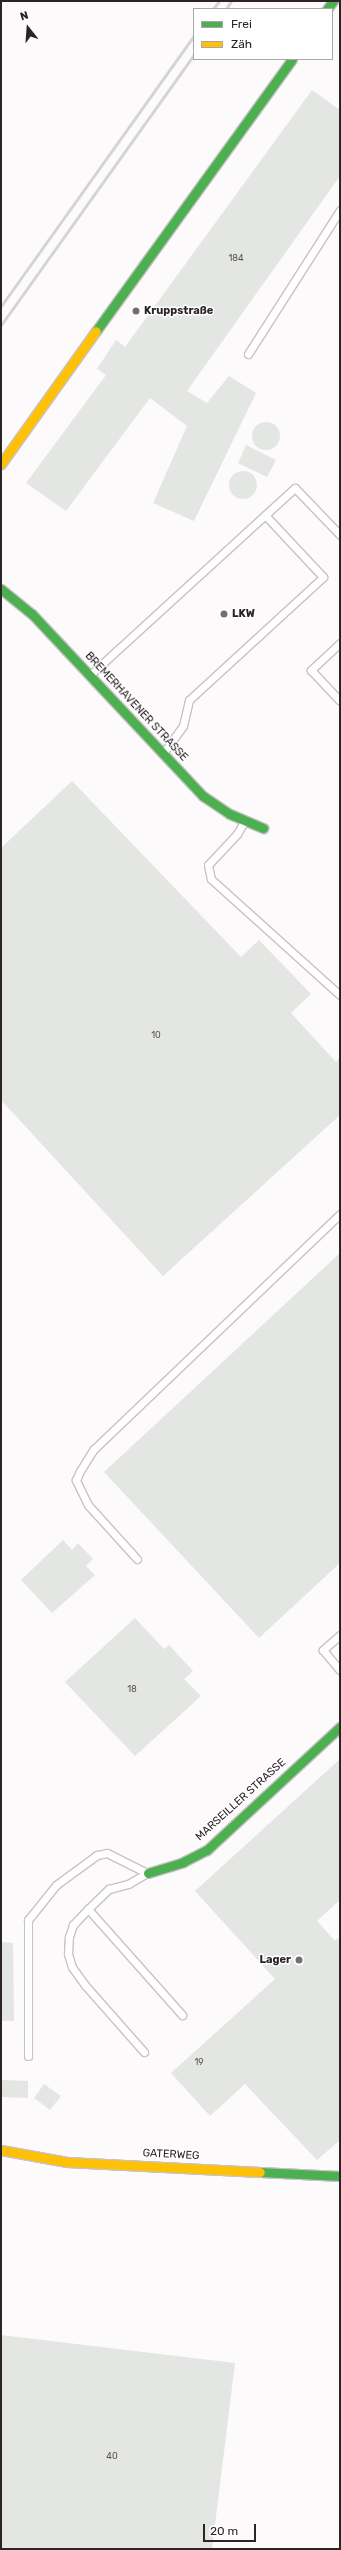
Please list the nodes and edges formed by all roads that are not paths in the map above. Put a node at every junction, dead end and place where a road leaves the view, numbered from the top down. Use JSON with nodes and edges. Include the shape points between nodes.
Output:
{"nodes":[{"id":1,"x":291,"y":60,"type":"edge"},
{"id":2,"x":340,"y":210,"type":"edge"},
{"id":3,"x":248,"y":354,"type":"dead end"},
{"id":4,"x":1,"y":464,"type":"edge"},
{"id":5,"x":265,"y":515,"type":"junction"},
{"id":6,"x":340,"y":535,"type":"edge"},
{"id":7,"x":1,"y":589,"type":"edge"},
{"id":8,"x":340,"y":643,"type":"edge"},
{"id":9,"x":90,"y":675,"type":"junction"},
{"id":10,"x":340,"y":701,"type":"edge"},
{"id":11,"x":163,"y":754,"type":"junction"},
{"id":12,"x":245,"y":820,"type":"junction"},
{"id":13,"x":263,"y":828,"type":"dead end"},
{"id":14,"x":340,"y":995,"type":"edge"},
{"id":15,"x":340,"y":1214,"type":"edge"},
{"id":16,"x":137,"y":1559,"type":"dead end"},
{"id":17,"x":340,"y":1635,"type":"edge"},
{"id":18,"x":340,"y":1670,"type":"edge"},
{"id":19,"x":340,"y":1726,"type":"edge"},
{"id":20,"x":148,"y":1873,"type":"junction"},
{"id":21,"x":88,"y":1909,"type":"junction"},
{"id":22,"x":182,"y":2015,"type":"dead end"},
{"id":23,"x":144,"y":2052,"type":"dead end"},
{"id":24,"x":28,"y":2056,"type":"dead end"},
{"id":25,"x":1,"y":2150,"type":"edge"},
{"id":26,"x":340,"y":2176,"type":"edge"}],
"edges":[{"from":1,"to":4,"type":"street"},
{"from":2,"to":3,"type":"lane"},
{"from":5,"to":6,"type":"lane","via":[[295,488]]},
{"from":5,"to":9,"type":"lane"},
{"from":5,"to":11,"type":"lane","via":[[323,578],[189,700],[183,726]]},
{"from":7,"to":9,"type":"street","name":"BREMERHAVENER STRASSE","via":[[32,614]]},
{"from":8,"to":10,"type":"lane","via":[[311,670]]},
{"from":9,"to":11,"type":"street","name":"BREMERHAVENER STRASSE"},
{"from":11,"to":12,"type":"street","name":"BREMERHAVENER STRASSE","via":[[203,796],[230,814]]},
{"from":12,"to":13,"type":"street","name":"BREMERHAVENER STRASSE"},
{"from":12,"to":14,"type":"lane","via":[[237,834],[208,865],[211,880]]},
{"from":15,"to":16,"type":"lane","via":[[99,1443],[80,1471],[76,1480],[88,1505]]},
{"from":17,"to":18,"type":"lane","via":[[323,1650]]},
{"from":19,"to":20,"type":"street","name":"MARSEILLER STRASSE","via":[[207,1850],[183,1862]]},
{"from":20,"to":21,"type":"lane","via":[[128,1884],[109,1889]]},
{"from":20,"to":24,"type":"lane","via":[[107,1853],[97,1855],[56,1885],[28,1920]]},
{"from":21,"to":22,"type":"lane"},
{"from":21,"to":23,"type":"lane","via":[[73,1925],[69,1937],[68,1954],[72,1966],[85,1985]]},
{"from":25,"to":26,"type":"street","name":"GATERWEG","via":[[67,2162]]}]}
